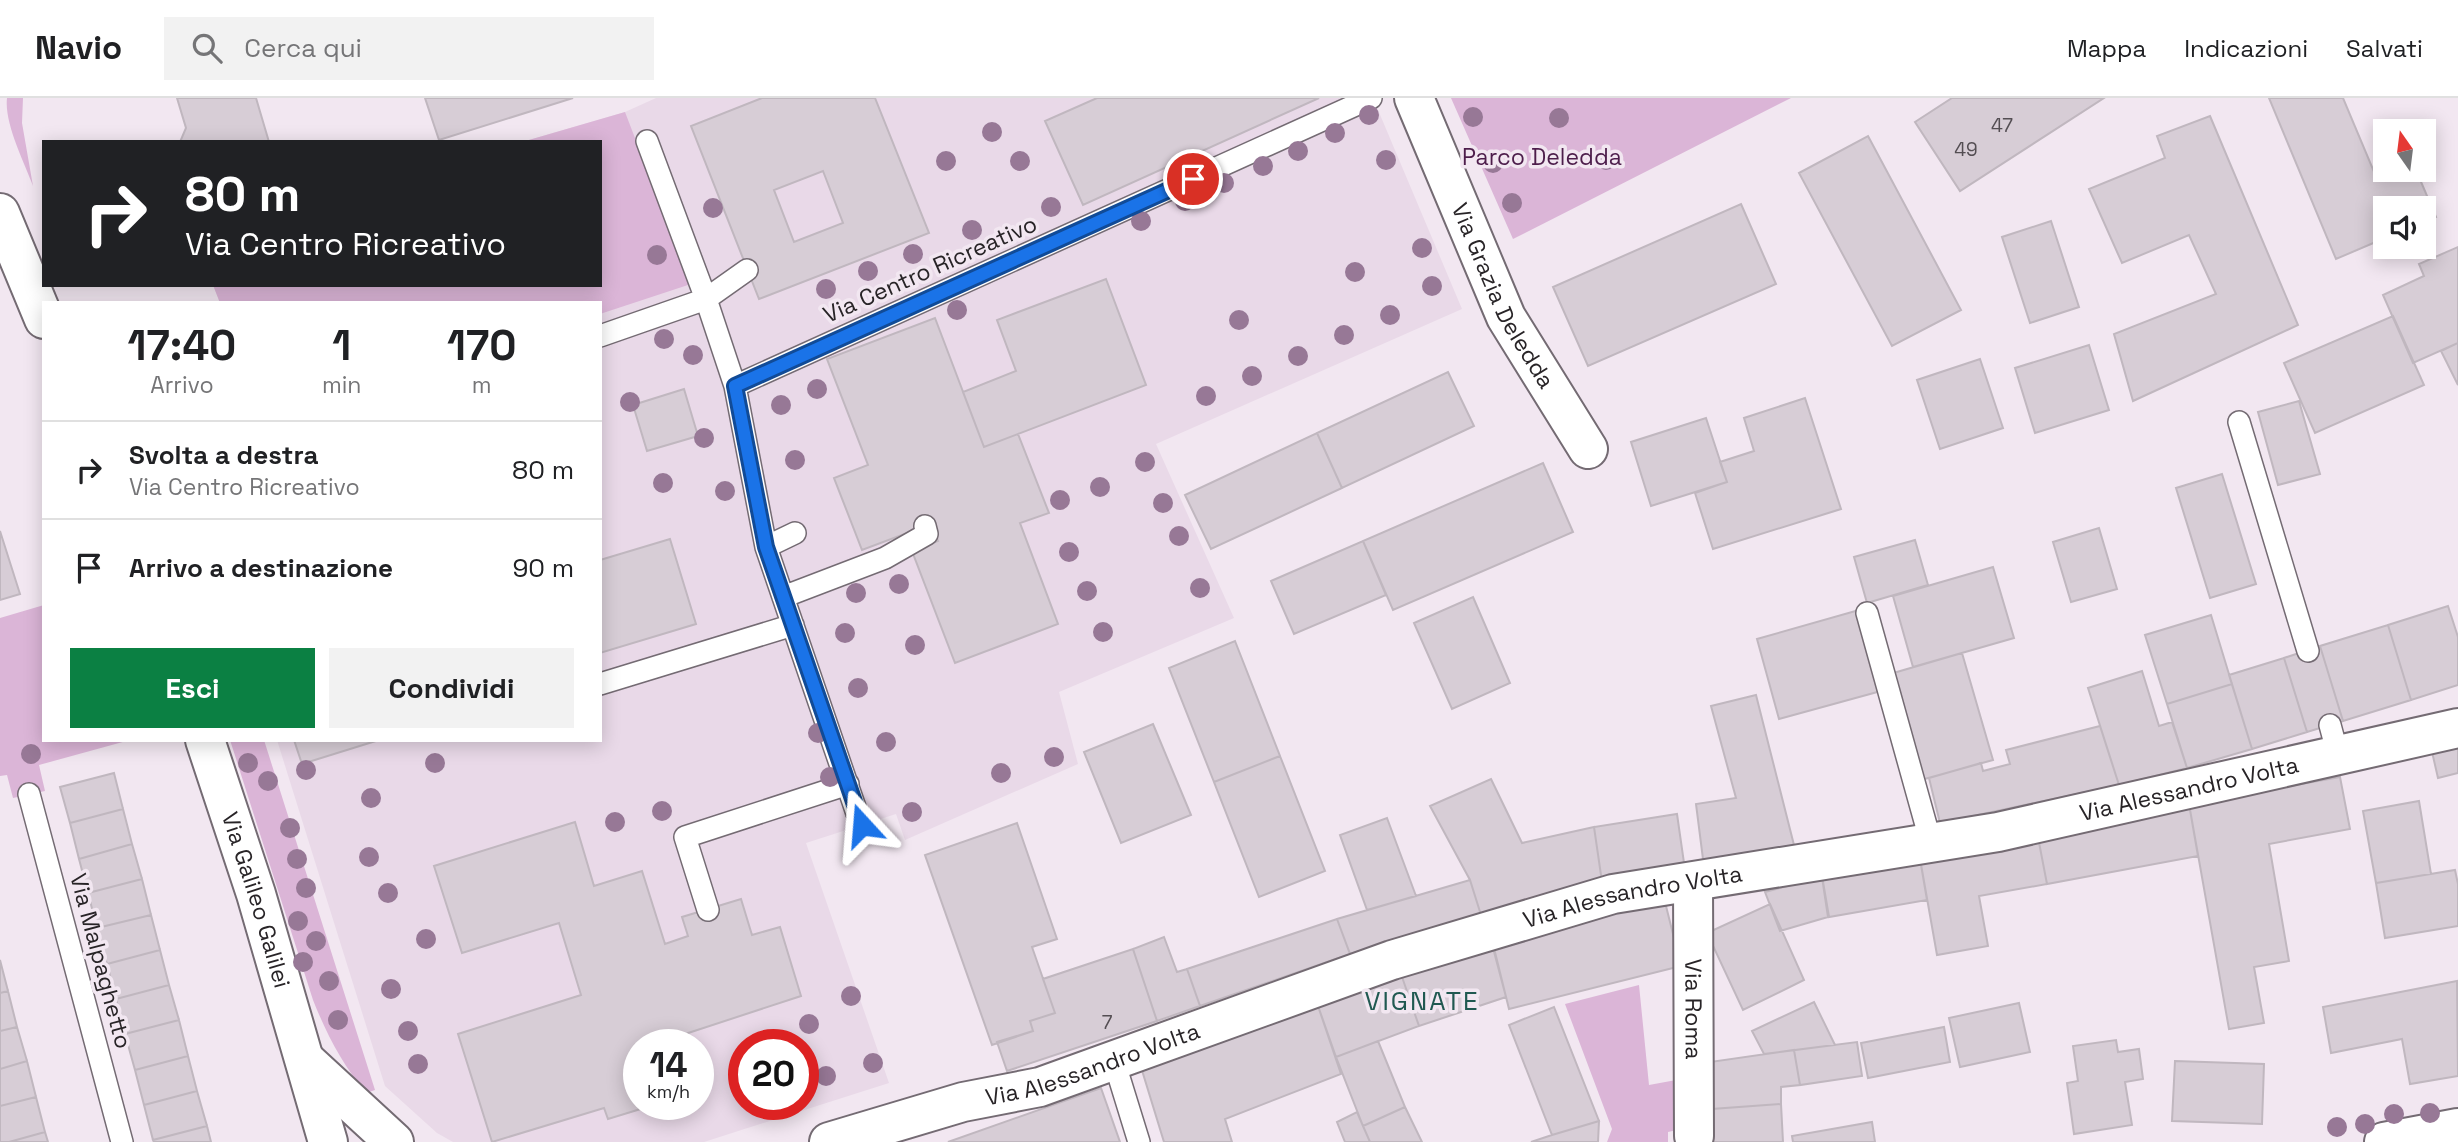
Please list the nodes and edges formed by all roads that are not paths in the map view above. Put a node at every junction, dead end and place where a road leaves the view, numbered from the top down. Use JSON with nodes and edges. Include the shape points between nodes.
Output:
{"nodes":[{"id":1,"x":1371,"y":98,"type":"edge"},
{"id":2,"x":1414,"y":98,"type":"edge"},
{"id":3,"x":647,"y":141,"type":"dead end"},
{"id":4,"x":0,"y":213,"type":"edge"},
{"id":5,"x":747,"y":270,"type":"dead end"},
{"id":6,"x":706,"y":299,"type":"junction"},
{"id":7,"x":42,"y":314,"type":"edge"},
{"id":8,"x":602,"y":335,"type":"edge"},
{"id":9,"x":735,"y":386,"type":"junction"},
{"id":10,"x":2239,"y":422,"type":"dead end"},
{"id":11,"x":1588,"y":449,"type":"dead end"},
{"id":12,"x":925,"y":526,"type":"dead end"},
{"id":13,"x":795,"y":533,"type":"dead end"},
{"id":14,"x":766,"y":547,"type":"junction"},
{"id":15,"x":783,"y":597,"type":"junction"},
{"id":16,"x":1867,"y":613,"type":"dead end"},
{"id":17,"x":793,"y":625,"type":"junction"},
{"id":18,"x":2308,"y":651,"type":"dead end"},
{"id":19,"x":602,"y":683,"type":"edge"},
{"id":20,"x":2458,"y":728,"type":"edge"},
{"id":21,"x":206,"y":742,"type":"edge"},
{"id":22,"x":848,"y":784,"type":"junction"},
{"id":23,"x":29,"y":794,"type":"dead end"},
{"id":24,"x":862,"y":825,"type":"dead end"},
{"id":25,"x":1931,"y":843,"type":"junction"},
{"id":26,"x":1693,"y":883,"type":"junction"},
{"id":27,"x":708,"y":910,"type":"dead end"},
{"id":28,"x":306,"y":1061,"type":"junction"},
{"id":29,"x":1114,"y":1061,"type":"junction"},
{"id":30,"x":2458,"y":1128,"type":"edge"},
{"id":31,"x":1694,"y":1136,"type":"dead end"},
{"id":32,"x":122,"y":1142,"type":"edge"},
{"id":33,"x":328,"y":1142,"type":"edge"},
{"id":34,"x":394,"y":1142,"type":"edge"},
{"id":35,"x":829,"y":1142,"type":"edge"},
{"id":36,"x":1139,"y":1142,"type":"edge"},
{"id":37,"x":2385,"y":1142,"type":"edge"}],
"edges":[{"from":1,"to":9,"type":"lane","name":"Via Centro Ricreativo"},
{"from":2,"to":11,"type":"street","name":"Via Grazia Deledda","via":[[1506,317]]},
{"from":3,"to":6,"type":"lane"},
{"from":4,"to":7,"type":"street"},
{"from":5,"to":6,"type":"lane"},
{"from":6,"to":8,"type":"lane"},
{"from":6,"to":9,"type":"lane"},
{"from":9,"to":14,"type":"lane"},
{"from":10,"to":18,"type":"lane"},
{"from":12,"to":15,"type":"lane","via":[[927,534],[885,558]]},
{"from":13,"to":14,"type":"lane"},
{"from":14,"to":15,"type":"lane"},
{"from":15,"to":17,"type":"lane"},
{"from":16,"to":25,"type":"lane"},
{"from":17,"to":19,"type":"lane"},
{"from":17,"to":22,"type":"lane"},
{"from":20,"to":25,"type":"street","name":"Via Alessandro Volta","via":[[2334,740],[1998,832]]},
{"from":21,"to":28,"type":"street","name":"Via Galileo Galilei"},
{"from":22,"to":24,"type":"lane"},
{"from":22,"to":27,"type":"lane","via":[[685,837]]},
{"from":23,"to":32,"type":"lane","name":"Via Malpaghetto"},
{"from":25,"to":26,"type":"street","name":"Via Alessandro Volta"},
{"from":26,"to":29,"type":"street","name":"Via Alessandro Volta","via":[[1613,894],[1476,934]]},
{"from":26,"to":31,"type":"street","name":"Via Roma"},
{"from":28,"to":33,"type":"street","name":"Via Galileo Galilei"},
{"from":28,"to":34,"type":"street"},
{"from":29,"to":35,"type":"street","name":"Via Alessandro Volta","via":[[1040,1087],[963,1101]]},
{"from":29,"to":36,"type":"lane"},
{"from":30,"to":37,"type":"street"}]}
